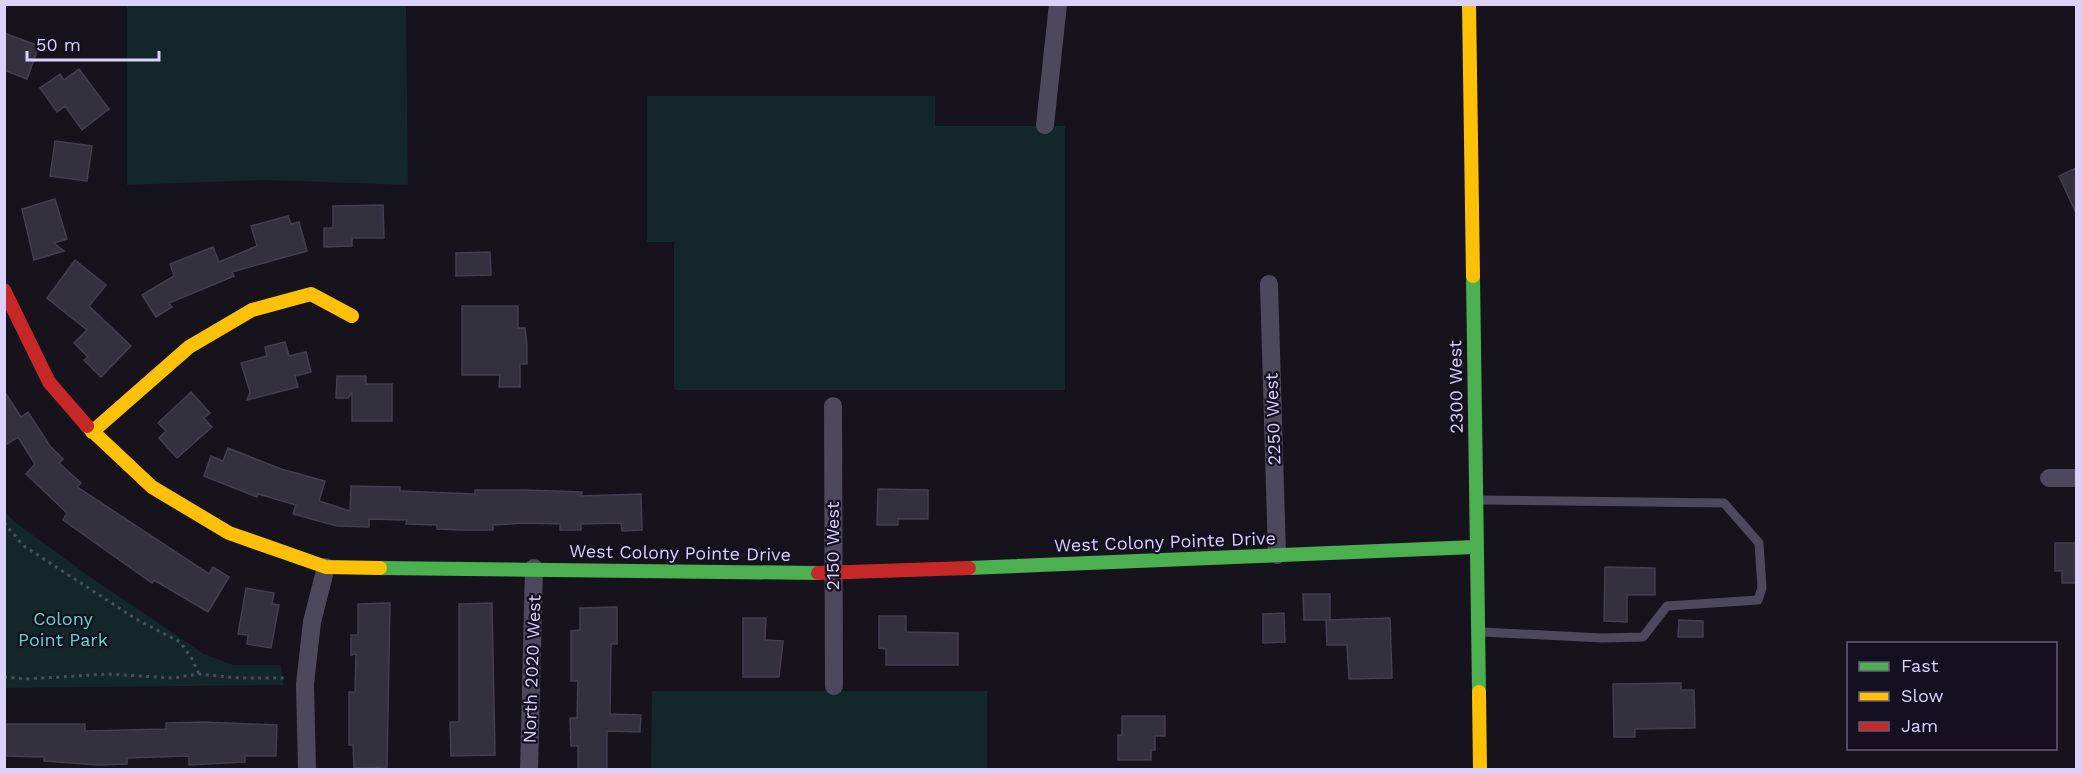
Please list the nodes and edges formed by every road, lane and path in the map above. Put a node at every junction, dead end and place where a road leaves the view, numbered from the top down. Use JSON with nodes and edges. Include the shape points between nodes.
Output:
{"nodes":[{"id":1,"x":1058,"y":4,"type":"edge"},
{"id":2,"x":1469,"y":4,"type":"edge"},
{"id":3,"x":1045,"y":124,"type":"dead end"},
{"id":4,"x":1269,"y":284,"type":"dead end"},
{"id":5,"x":4,"y":290,"type":"edge"},
{"id":6,"x":352,"y":316,"type":"dead end"},
{"id":7,"x":833,"y":406,"type":"dead end"},
{"id":8,"x":92,"y":432,"type":"junction"},
{"id":9,"x":2049,"y":478,"type":"dead end"},
{"id":10,"x":2076,"y":478,"type":"edge"},
{"id":11,"x":1475,"y":500,"type":"junction"},
{"id":12,"x":4,"y":523,"type":"edge"},
{"id":13,"x":1475,"y":547,"type":"junction"},
{"id":14,"x":1277,"y":555,"type":"junction"},
{"id":15,"x":326,"y":567,"type":"junction"},
{"id":16,"x":534,"y":568,"type":"junction"},
{"id":17,"x":834,"y":573,"type":"junction"},
{"id":18,"x":1476,"y":631,"type":"junction"},
{"id":19,"x":199,"y":674,"type":"junction"},
{"id":20,"x":4,"y":677,"type":"edge"},
{"id":21,"x":287,"y":678,"type":"dead end"},
{"id":22,"x":834,"y":686,"type":"dead end"},
{"id":23,"x":307,"y":770,"type":"edge"},
{"id":24,"x":529,"y":770,"type":"edge"},
{"id":25,"x":1479,"y":770,"type":"edge"}],
"edges":[{"from":1,"to":3,"type":"street"},
{"from":2,"to":11,"type":"street","name":"2300 West"},
{"from":4,"to":14,"type":"street","name":"2250 West"},
{"from":5,"to":8,"type":"street","name":"West Colony Pointe Drive","via":[[49,382]]},
{"from":6,"to":8,"type":"street","via":[[311,294],[252,310],[189,347]]},
{"from":7,"to":17,"type":"street","name":"2150 West"},
{"from":8,"to":15,"type":"street","name":"West Colony Pointe Drive","via":[[152,487],[229,533]]},
{"from":9,"to":10,"type":"street"},
{"from":11,"to":13,"type":"street","name":"2300 West"},
{"from":11,"to":18,"type":"lane","via":[[1724,503],[1759,543],[1762,588],[1758,600],[1667,606],[1643,637]]},
{"from":12,"to":19,"type":"path","via":[[24,546],[136,619],[180,642]]},
{"from":13,"to":14,"type":"street","name":"West Colony Pointe Drive"},
{"from":13,"to":18,"type":"street","name":"2300 West"},
{"from":14,"to":17,"type":"street","name":"West Colony Pointe Drive"},
{"from":15,"to":16,"type":"street","name":"West Colony Pointe Drive"},
{"from":15,"to":23,"type":"street","via":[[312,622],[305,684]]},
{"from":16,"to":17,"type":"street","name":"West Colony Pointe Drive"},
{"from":16,"to":24,"type":"street","name":"North 2020 West"},
{"from":17,"to":22,"type":"street","name":"2150 West"},
{"from":18,"to":25,"type":"street","name":"2300 West"},
{"from":19,"to":20,"type":"path","via":[[172,678],[108,674]]},
{"from":19,"to":21,"type":"path"}]}
